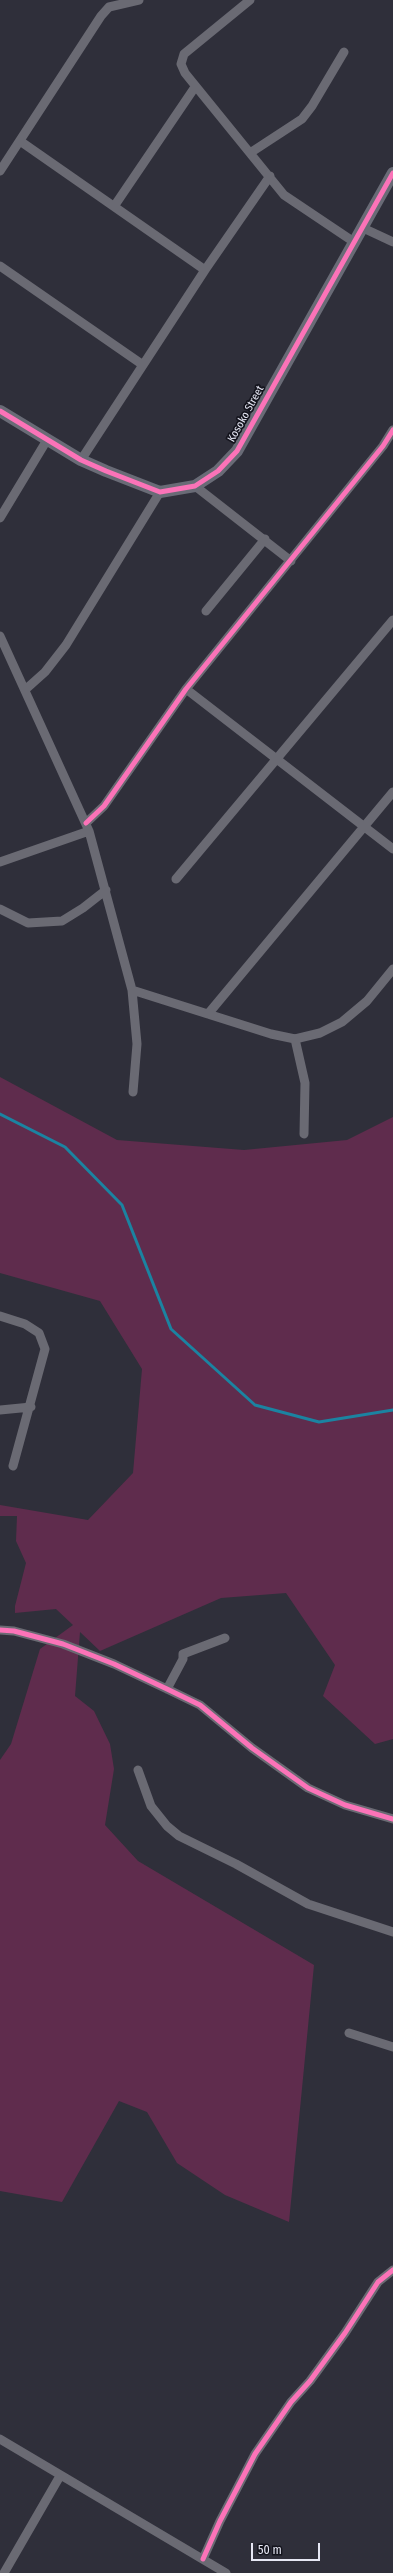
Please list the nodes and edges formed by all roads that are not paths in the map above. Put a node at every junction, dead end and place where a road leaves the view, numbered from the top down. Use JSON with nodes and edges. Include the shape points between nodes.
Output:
{"nodes":[{"id":1,"x":139,"y":0,"type":"edge"},
{"id":2,"x":250,"y":0,"type":"edge"},
{"id":3,"x":344,"y":52,"type":"dead end"},
{"id":4,"x":195,"y":87,"type":"junction"},
{"id":5,"x":20,"y":141,"type":"junction"},
{"id":6,"x":250,"y":153,"type":"junction"},
{"id":7,"x":0,"y":171,"type":"edge"},
{"id":8,"x":393,"y":173,"type":"edge"},
{"id":9,"x":270,"y":176,"type":"junction"},
{"id":10,"x":115,"y":205,"type":"junction"},
{"id":11,"x":363,"y":228,"type":"junction"},
{"id":12,"x":354,"y":242,"type":"junction"},
{"id":13,"x":393,"y":242,"type":"edge"},
{"id":14,"x":0,"y":266,"type":"edge"},
{"id":15,"x":206,"y":270,"type":"junction"},
{"id":16,"x":143,"y":365,"type":"junction"},
{"id":17,"x":0,"y":411,"type":"edge"},
{"id":18,"x":393,"y":430,"type":"edge"},
{"id":19,"x":47,"y":440,"type":"junction"},
{"id":20,"x":81,"y":460,"type":"junction"},
{"id":21,"x":195,"y":486,"type":"junction"},
{"id":22,"x":160,"y":492,"type":"junction"},
{"id":23,"x":0,"y":518,"type":"edge"},
{"id":24,"x":265,"y":539,"type":"junction"},
{"id":25,"x":291,"y":561,"type":"junction"},
{"id":26,"x":206,"y":611,"type":"dead end"},
{"id":27,"x":393,"y":620,"type":"edge"},
{"id":28,"x":0,"y":638,"type":"edge"},
{"id":29,"x":26,"y":689,"type":"junction"},
{"id":30,"x":186,"y":689,"type":"junction"},
{"id":31,"x":276,"y":757,"type":"junction"},
{"id":32,"x":393,"y":792,"type":"edge"},
{"id":33,"x":363,"y":826,"type":"junction"},
{"id":34,"x":88,"y":827,"type":"junction"},
{"id":35,"x":393,"y":849,"type":"edge"},
{"id":36,"x":0,"y":862,"type":"edge"},
{"id":37,"x":176,"y":879,"type":"dead end"},
{"id":38,"x":106,"y":890,"type":"junction"},
{"id":39,"x":0,"y":909,"type":"edge"},
{"id":40,"x":393,"y":969,"type":"edge"},
{"id":41,"x":132,"y":990,"type":"junction"},
{"id":42,"x":208,"y":1014,"type":"junction"},
{"id":43,"x":294,"y":1039,"type":"junction"},
{"id":44,"x":133,"y":1092,"type":"dead end"},
{"id":45,"x":304,"y":1134,"type":"dead end"},
{"id":46,"x":0,"y":1316,"type":"edge"},
{"id":47,"x":31,"y":1407,"type":"junction"},
{"id":48,"x":0,"y":1410,"type":"edge"},
{"id":49,"x":13,"y":1466,"type":"dead end"},
{"id":50,"x":0,"y":1630,"type":"edge"},
{"id":51,"x":225,"y":1638,"type":"dead end"},
{"id":52,"x":168,"y":1689,"type":"junction"},
{"id":53,"x":138,"y":1770,"type":"dead end"},
{"id":54,"x":393,"y":1819,"type":"edge"},
{"id":55,"x":393,"y":1932,"type":"edge"},
{"id":56,"x":349,"y":2033,"type":"dead end"},
{"id":57,"x":393,"y":2047,"type":"edge"},
{"id":58,"x":393,"y":2270,"type":"edge"},
{"id":59,"x":0,"y":2439,"type":"edge"},
{"id":60,"x":60,"y":2476,"type":"junction"},
{"id":61,"x":203,"y":2558,"type":"junction"},
{"id":62,"x":4,"y":2573,"type":"edge"},
{"id":63,"x":226,"y":2573,"type":"edge"}],
"edges":[{"from":1,"to":5,"type":"street","via":[[109,7],[100,16]]},
{"from":2,"to":4,"type":"street","via":[[184,54],[181,64]]},
{"from":3,"to":6,"type":"street","via":[[302,119]]},
{"from":4,"to":6,"type":"street"},
{"from":4,"to":10,"type":"street"},
{"from":5,"to":7,"type":"street"},
{"from":5,"to":10,"type":"street"},
{"from":6,"to":9,"type":"street"},
{"from":8,"to":11,"type":"street","name":"Kosoko Street"},
{"from":9,"to":12,"type":"street","via":[[284,195]]},
{"from":9,"to":15,"type":"street"},
{"from":10,"to":15,"type":"street"},
{"from":11,"to":12,"type":"street","name":"Kosoko Street"},
{"from":11,"to":13,"type":"street"},
{"from":12,"to":21,"type":"street","name":"Kosoko Street","via":[[237,451],[218,471]]},
{"from":14,"to":16,"type":"street"},
{"from":15,"to":16,"type":"street"},
{"from":16,"to":20,"type":"street"},
{"from":17,"to":19,"type":"street"},
{"from":18,"to":25,"type":"street"},
{"from":19,"to":20,"type":"street"},
{"from":19,"to":23,"type":"street"},
{"from":20,"to":22,"type":"street"},
{"from":21,"to":22,"type":"street","name":"Kosoko Street"},
{"from":21,"to":24,"type":"street"},
{"from":22,"to":29,"type":"street","via":[[66,645],[45,672]]},
{"from":24,"to":25,"type":"street"},
{"from":24,"to":26,"type":"street"},
{"from":25,"to":30,"type":"street"},
{"from":27,"to":31,"type":"street"},
{"from":28,"to":29,"type":"street"},
{"from":29,"to":34,"type":"street"},
{"from":30,"to":31,"type":"street"},
{"from":30,"to":34,"type":"street"},
{"from":31,"to":33,"type":"street"},
{"from":31,"to":37,"type":"street"},
{"from":32,"to":33,"type":"street"},
{"from":33,"to":35,"type":"street"},
{"from":33,"to":42,"type":"street"},
{"from":34,"to":36,"type":"street"},
{"from":34,"to":38,"type":"street"},
{"from":38,"to":39,"type":"street","via":[[62,921],[28,924]]},
{"from":38,"to":41,"type":"street"},
{"from":40,"to":43,"type":"street","via":[[367,1001],[342,1022],[320,1032]]},
{"from":41,"to":42,"type":"street"},
{"from":41,"to":44,"type":"street","via":[[137,1044]]},
{"from":42,"to":43,"type":"street"},
{"from":43,"to":45,"type":"street","via":[[305,1083]]},
{"from":46,"to":47,"type":"street","via":[[25,1324],[39,1333],[42,1340],[45,1349]]},
{"from":47,"to":48,"type":"street"},
{"from":47,"to":49,"type":"street"},
{"from":50,"to":52,"type":"street","via":[[14,1631],[63,1644]]},
{"from":51,"to":52,"type":"street","via":[[183,1654]]},
{"from":52,"to":54,"type":"street","via":[[200,1705],[252,1748],[308,1788],[345,1805]]},
{"from":53,"to":55,"type":"street","via":[[151,1806],[179,1836],[308,1904]]},
{"from":56,"to":57,"type":"street"},
{"from":58,"to":61,"type":"street","via":[[378,2282],[345,2333],[310,2381],[291,2402],[255,2454]]},
{"from":59,"to":60,"type":"street"},
{"from":60,"to":61,"type":"street"},
{"from":60,"to":62,"type":"street"},
{"from":61,"to":63,"type":"street"}]}
